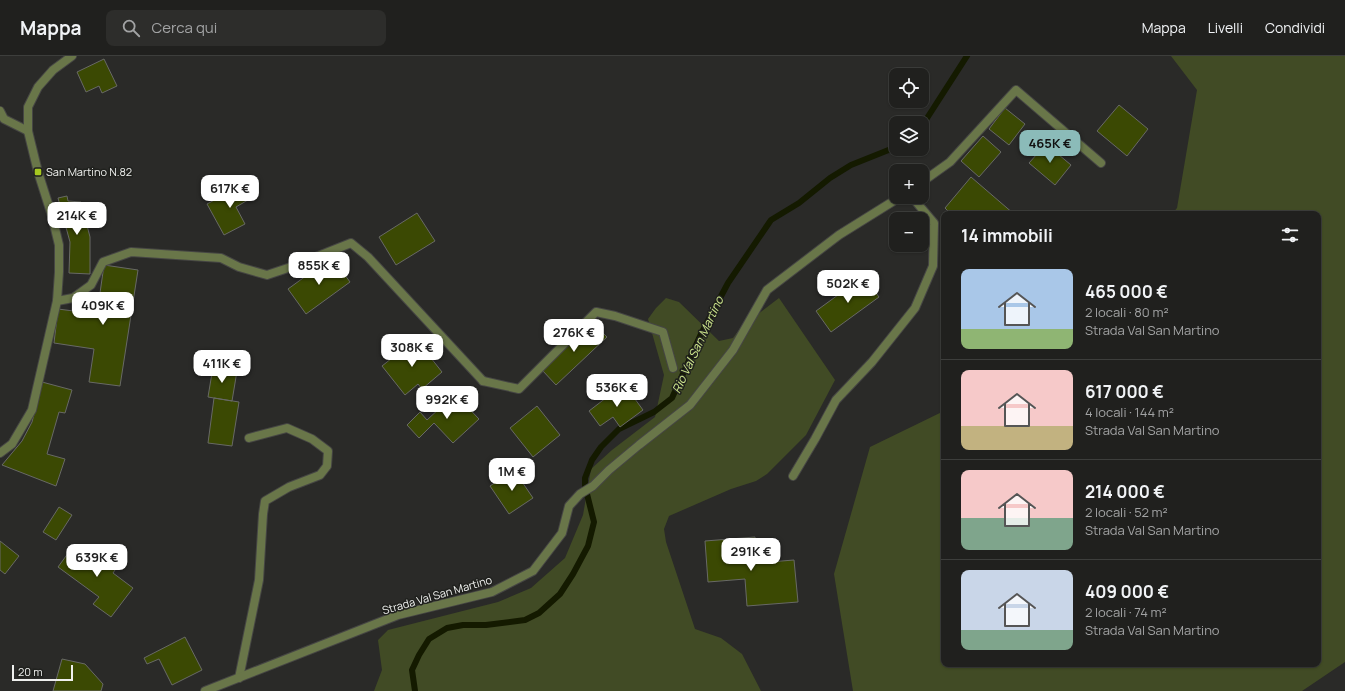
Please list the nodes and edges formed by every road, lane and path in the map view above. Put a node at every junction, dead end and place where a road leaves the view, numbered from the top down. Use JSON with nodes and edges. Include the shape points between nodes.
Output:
{"nodes":[{"id":1,"x":72,"y":56,"type":"edge"},
{"id":2,"x":0,"y":111,"type":"edge"},
{"id":3,"x":28,"y":131,"type":"junction"},
{"id":4,"x":1101,"y":163,"type":"dead end"},
{"id":5,"x":929,"y":177,"type":"edge"},
{"id":6,"x":889,"y":204,"type":"edge"},
{"id":7,"x":918,"y":204,"type":"edge"},
{"id":8,"x":57,"y":301,"type":"junction"},
{"id":9,"x":673,"y":368,"type":"dead end"},
{"id":10,"x":249,"y":438,"type":"dead end"},
{"id":11,"x":0,"y":453,"type":"edge"},
{"id":12,"x":793,"y":476,"type":"dead end"},
{"id":13,"x":239,"y":678,"type":"junction"},
{"id":14,"x":205,"y":691,"type":"edge"}],
"edges":[{"from":1,"to":3,"type":"street","via":[[53,70],[38,87],[28,107]]},
{"from":2,"to":3,"type":"street","via":[[4,120]]},
{"from":3,"to":8,"type":"street","via":[[59,245]]},
{"from":4,"to":5,"type":"street","via":[[1016,90],[950,162]]},
{"from":6,"to":13,"type":"street","name":"Strada Val San Martino","via":[[839,235],[767,290],[733,350],[690,405],[580,494],[569,506],[562,532],[533,571],[492,592],[398,615]]},
{"from":7,"to":12,"type":"street","via":[[934,222],[933,266],[914,308],[872,362],[836,400]]},
{"from":8,"to":9,"type":"street","via":[[73,298],[91,285],[103,262],[131,252],[221,258],[239,267],[267,275],[351,243],[368,257],[483,381],[519,389],[596,312],[663,332]]},
{"from":8,"to":11,"type":"street","via":[[32,410],[12,444]]},
{"from":10,"to":13,"type":"street","via":[[286,428],[312,439],[328,451],[327,466],[320,475],[265,501],[258,580]]},
{"from":13,"to":14,"type":"street","name":"Strada Val San Martino"}]}
